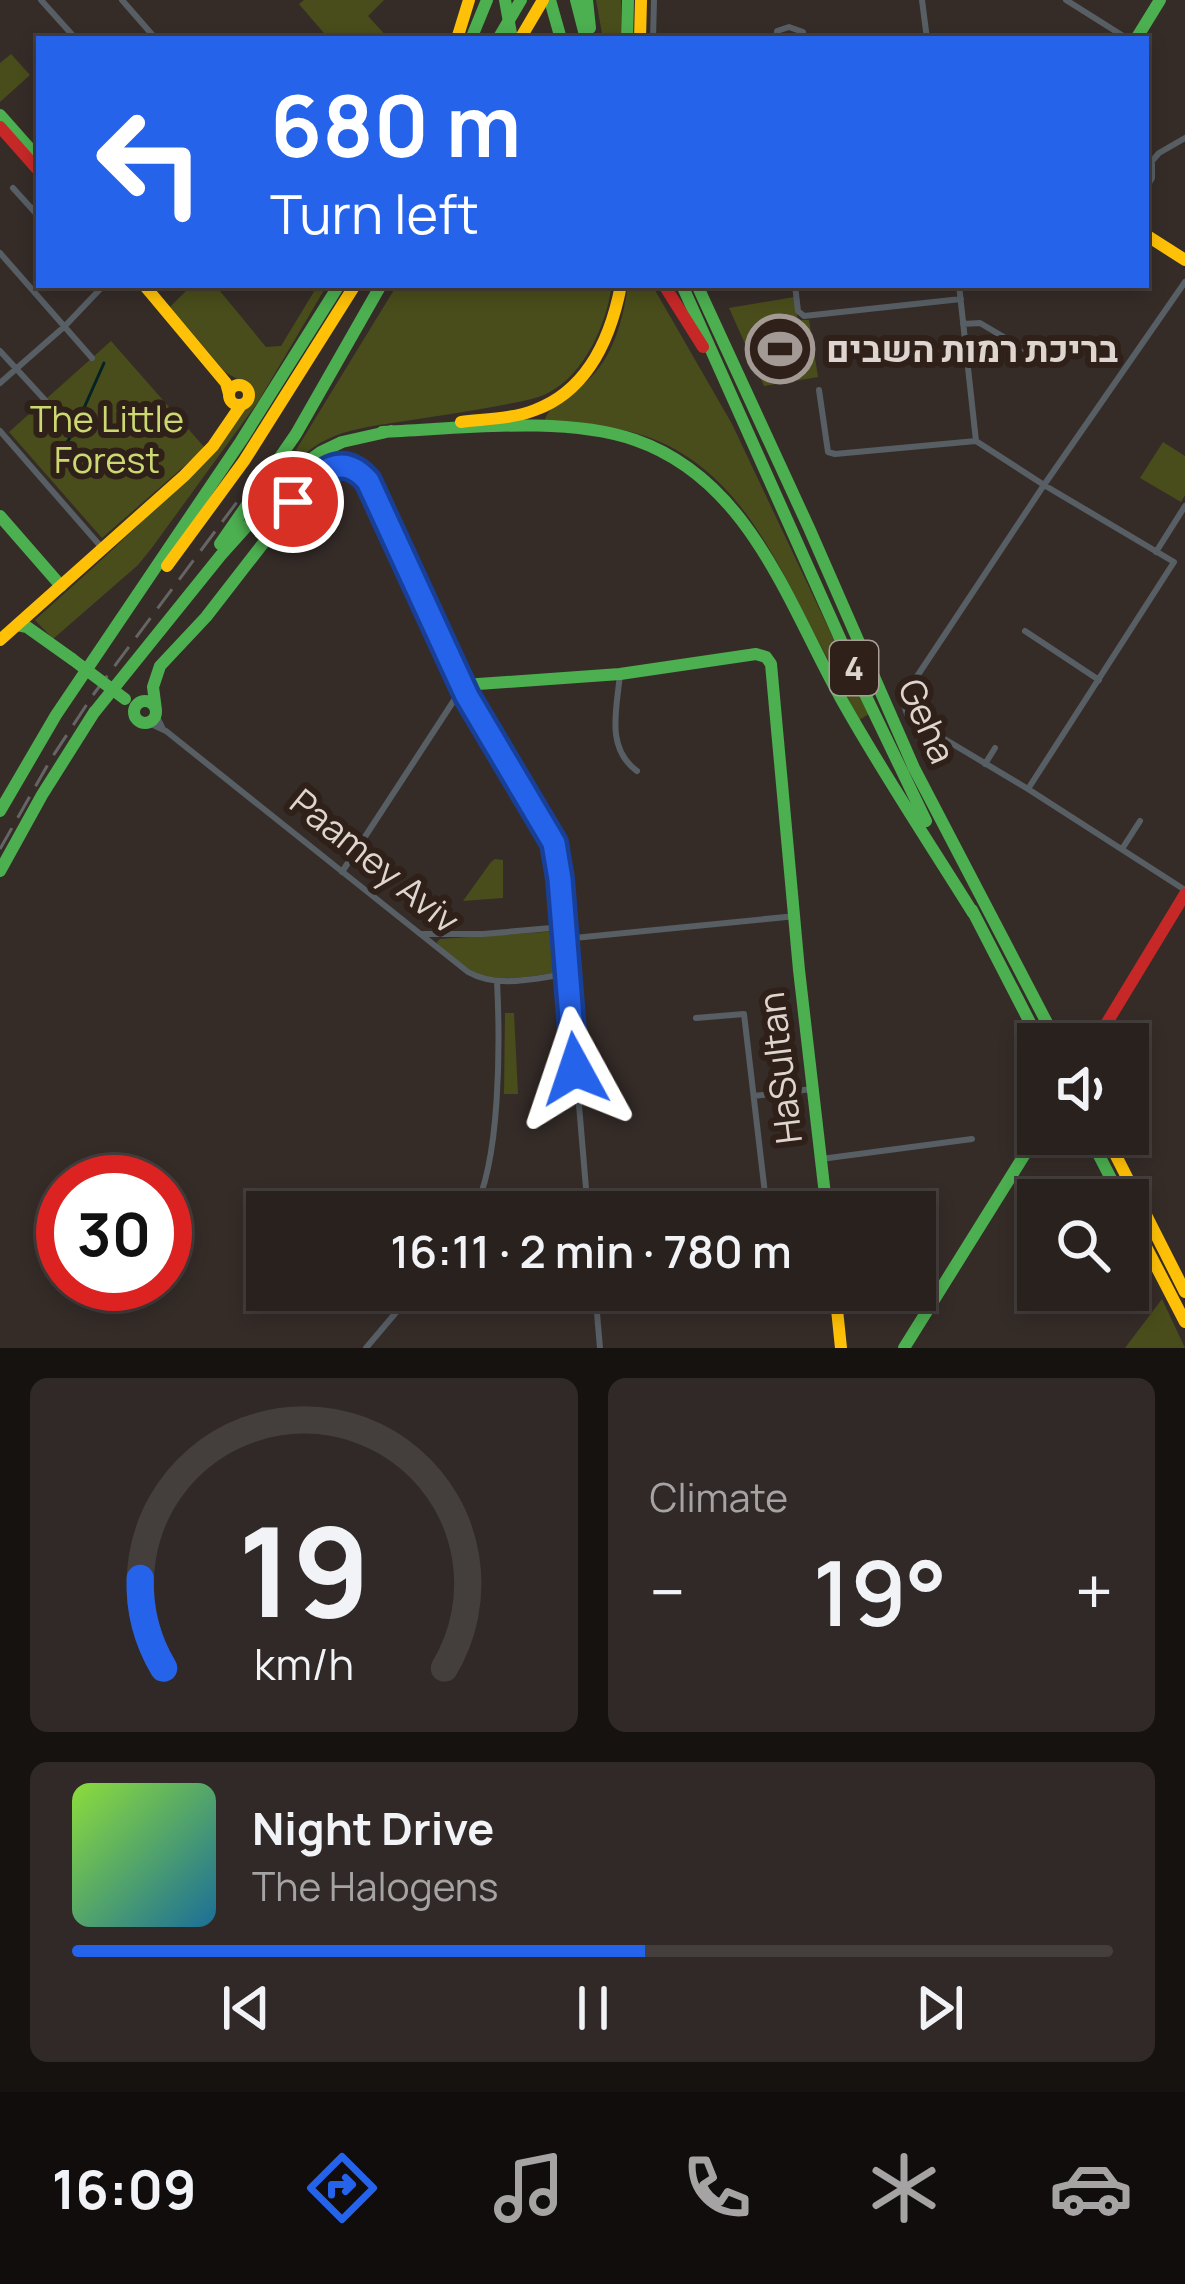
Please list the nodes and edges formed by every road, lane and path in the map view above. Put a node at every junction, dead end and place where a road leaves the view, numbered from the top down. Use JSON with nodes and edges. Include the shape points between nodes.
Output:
{"nodes":[{"id":1,"x":41,"y":0,"type":"edge"},
{"id":2,"x":122,"y":0,"type":"edge"},
{"id":3,"x":470,"y":0,"type":"edge"},
{"id":4,"x":487,"y":0,"type":"edge"},
{"id":5,"x":505,"y":0,"type":"edge"},
{"id":6,"x":520,"y":0,"type":"edge"},
{"id":7,"x":546,"y":0,"type":"edge"},
{"id":8,"x":575,"y":0,"type":"edge"},
{"id":9,"x":587,"y":0,"type":"edge"},
{"id":10,"x":628,"y":0,"type":"edge"},
{"id":11,"x":641,"y":0,"type":"edge"},
{"id":12,"x":654,"y":0,"type":"edge"},
{"id":13,"x":922,"y":0,"type":"edge"},
{"id":14,"x":1066,"y":0,"type":"edge"},
{"id":15,"x":1160,"y":0,"type":"edge"},
{"id":16,"x":73,"y":36,"type":"edge"},
{"id":17,"x":152,"y":36,"type":"edge"},
{"id":18,"x":458,"y":36,"type":"edge"},
{"id":19,"x":472,"y":36,"type":"edge"},
{"id":20,"x":500,"y":36,"type":"edge"},
{"id":21,"x":518,"y":36,"type":"edge"},
{"id":22,"x":519,"y":36,"type":"edge"},
{"id":23,"x":521,"y":36,"type":"edge"},
{"id":24,"x":560,"y":36,"type":"edge"},
{"id":25,"x":586,"y":36,"type":"edge"},
{"id":26,"x":588,"y":36,"type":"edge"},
{"id":27,"x":627,"y":36,"type":"edge"},
{"id":28,"x":640,"y":36,"type":"edge"},
{"id":29,"x":653,"y":36,"type":"edge"},
{"id":30,"x":777,"y":36,"type":"edge"},
{"id":31,"x":804,"y":36,"type":"edge"},
{"id":32,"x":927,"y":36,"type":"edge"},
{"id":33,"x":1127,"y":36,"type":"edge"},
{"id":34,"x":1134,"y":36,"type":"edge"},
{"id":35,"x":0,"y":115,"type":"edge"},
{"id":36,"x":0,"y":127,"type":"edge"},
{"id":37,"x":1185,"y":138,"type":"edge"},
{"id":38,"x":36,"y":157,"type":"edge"},
{"id":39,"x":36,"y":169,"type":"edge"},
{"id":40,"x":1149,"y":183,"type":"edge"},
{"id":41,"x":13,"y":188,"type":"dead end"},
{"id":42,"x":36,"y":206,"type":"edge"},
{"id":43,"x":1149,"y":237,"type":"edge"},
{"id":44,"x":0,"y":253,"type":"edge"},
{"id":45,"x":1185,"y":260,"type":"edge"},
{"id":46,"x":1185,"y":282,"type":"edge"},
{"id":47,"x":101,"y":288,"type":"edge"},
{"id":48,"x":146,"y":288,"type":"edge"},
{"id":49,"x":337,"y":288,"type":"edge"},
{"id":50,"x":353,"y":288,"type":"edge"},
{"id":51,"x":379,"y":288,"type":"edge"},
{"id":52,"x":620,"y":288,"type":"edge"},
{"id":53,"x":666,"y":288,"type":"edge"},
{"id":54,"x":683,"y":288,"type":"edge"},
{"id":55,"x":698,"y":288,"type":"edge"},
{"id":56,"x":795,"y":288,"type":"edge"},
{"id":57,"x":959,"y":288,"type":"edge"},
{"id":58,"x":961,"y":299,"type":"junction"},
{"id":59,"x":963,"y":324,"type":"junction"},
{"id":60,"x":65,"y":326,"type":"junction"},
{"id":61,"x":0,"y":351,"type":"edge"},
{"id":62,"x":1046,"y":352,"type":"dead end"},
{"id":63,"x":92,"y":358,"type":"dead end"},
{"id":64,"x":17,"y":370,"type":"junction"},
{"id":65,"x":0,"y":383,"type":"edge"},
{"id":66,"x":819,"y":390,"type":"dead end"},
{"id":67,"x":45,"y":400,"type":"dead end"},
{"id":68,"x":747,"y":429,"type":"junction"},
{"id":69,"x":0,"y":431,"type":"edge"},
{"id":70,"x":382,"y":432,"type":"junction"},
{"id":71,"x":976,"y":441,"type":"junction"},
{"id":72,"x":1044,"y":485,"type":"junction"},
{"id":73,"x":1185,"y":506,"type":"edge"},
{"id":74,"x":0,"y":516,"type":"edge"},
{"id":75,"x":103,"y":549,"type":"junction"},
{"id":76,"x":1156,"y":552,"type":"junction"},
{"id":77,"x":61,"y":586,"type":"junction"},
{"id":78,"x":32,"y":611,"type":"junction"},
{"id":79,"x":17,"y":625,"type":"junction"},
{"id":80,"x":1025,"y":631,"type":"dead end"},
{"id":81,"x":0,"y":640,"type":"edge"},
{"id":82,"x":72,"y":659,"type":"junction"},
{"id":83,"x":620,"y":674,"type":"junction"},
{"id":84,"x":1099,"y":680,"type":"junction"},
{"id":85,"x":77,"y":684,"type":"junction"},
{"id":86,"x":464,"y":685,"type":"junction"},
{"id":87,"x":153,"y":687,"type":"junction"},
{"id":88,"x":135,"y":703,"type":"junction"},
{"id":89,"x":93,"y":714,"type":"junction"},
{"id":90,"x":154,"y":716,"type":"junction"},
{"id":91,"x":995,"y":748,"type":"dead end"},
{"id":92,"x":986,"y":764,"type":"junction"},
{"id":93,"x":637,"y":771,"type":"dead end"},
{"id":94,"x":1028,"y":789,"type":"junction"},
{"id":95,"x":0,"y":811,"type":"edge"},
{"id":96,"x":1140,"y":820,"type":"dead end"},
{"id":97,"x":1122,"y":849,"type":"junction"},
{"id":98,"x":0,"y":872,"type":"edge"},
{"id":99,"x":342,"y":872,"type":"junction"},
{"id":100,"x":1185,"y":892,"type":"edge"},
{"id":101,"x":974,"y":913,"type":"junction"},
{"id":102,"x":796,"y":916,"type":"junction"},
{"id":103,"x":563,"y":927,"type":"junction"},
{"id":104,"x":421,"y":934,"type":"junction"},
{"id":105,"x":564,"y":939,"type":"junction"},
{"id":106,"x":567,"y":974,"type":"junction"},
{"id":107,"x":497,"y":981,"type":"junction"},
{"id":108,"x":696,"y":1018,"type":"dead end"},
{"id":109,"x":1030,"y":1023,"type":"edge"},
{"id":110,"x":1047,"y":1023,"type":"edge"},
{"id":111,"x":1107,"y":1023,"type":"edge"},
{"id":112,"x":812,"y":1089,"type":"junction"},
{"id":113,"x":754,"y":1096,"type":"junction"},
{"id":114,"x":973,"y":1139,"type":"dead end"},
{"id":115,"x":1024,"y":1155,"type":"edge"},
{"id":116,"x":1116,"y":1155,"type":"edge"},
{"id":117,"x":821,"y":1159,"type":"junction"},
{"id":118,"x":481,"y":1191,"type":"edge"},
{"id":119,"x":586,"y":1191,"type":"edge"},
{"id":120,"x":765,"y":1191,"type":"edge"},
{"id":121,"x":825,"y":1191,"type":"edge"},
{"id":122,"x":1149,"y":1252,"type":"edge"},
{"id":123,"x":1185,"y":1292,"type":"edge"},
{"id":124,"x":397,"y":1311,"type":"edge"},
{"id":125,"x":597,"y":1311,"type":"edge"},
{"id":126,"x":837,"y":1311,"type":"edge"},
{"id":127,"x":1185,"y":1322,"type":"edge"},
{"id":128,"x":366,"y":1348,"type":"edge"},
{"id":129,"x":600,"y":1348,"type":"edge"},
{"id":130,"x":841,"y":1348,"type":"edge"},
{"id":131,"x":904,"y":1348,"type":"edge"}],
"edges":[{"from":1,"to":16,"type":"street"},
{"from":2,"to":17,"type":"street"},
{"from":3,"to":18,"type":"main road"},
{"from":4,"to":19,"type":"main road"},
{"from":5,"to":21,"type":"main road"},
{"from":6,"to":20,"type":"main road","bridge":true},
{"from":6,"to":22,"type":"main road"},
{"from":7,"to":23,"type":"main road","bridge":true},
{"from":7,"to":24,"type":"main road"},
{"from":8,"to":25,"type":"main road"},
{"from":9,"to":26,"type":"main road"},
{"from":10,"to":27,"type":"main road"},
{"from":11,"to":28,"type":"main road"},
{"from":12,"to":29,"type":"street"},
{"from":13,"to":32,"type":"street"},
{"from":14,"to":33,"type":"street"},
{"from":15,"to":34,"type":"main road"},
{"from":30,"to":31,"type":"street","via":[[789,27]]},
{"from":35,"to":38,"type":"main road"},
{"from":36,"to":39,"type":"main road"},
{"from":37,"to":40,"type":"street","via":[[1152,160]]},
{"from":41,"to":42,"type":"street"},
{"from":43,"to":45,"type":"main road"},
{"from":44,"to":60,"type":"street"},
{"from":46,"to":72,"type":"street"},
{"from":47,"to":60,"type":"street"},
{"from":48,"to":75,"type":"main road","via":[[232,397],[211,448]]},
{"from":49,"to":85,"type":"main road"},
{"from":50,"to":85,"type":"main road","via":[[244,461]]},
{"from":51,"to":89,"type":"main road","via":[[270,475]]},
{"from":52,"to":70,"type":"main road","via":[[599,355],[550,403]]},
{"from":53,"to":68,"type":"main road"},
{"from":54,"to":68,"type":"main road","name":"Geha","number":"4"},
{"from":55,"to":110,"type":"main road","name":"Geha","number":"4","via":[[914,768]]},
{"from":56,"to":58,"type":"street","via":[[804,316]]},
{"from":57,"to":58,"type":"street"},
{"from":58,"to":59,"type":"street"},
{"from":59,"to":62,"type":"street","via":[[980,323],[1041,359]]},
{"from":59,"to":71,"type":"street"},
{"from":60,"to":63,"type":"street"},
{"from":60,"to":64,"type":"street"},
{"from":61,"to":64,"type":"street"},
{"from":64,"to":65,"type":"street"},
{"from":64,"to":67,"type":"street"},
{"from":66,"to":71,"type":"street","via":[[827,452]]},
{"from":68,"to":101,"type":"main road","name":"Geha","number":"4","via":[[902,776]]},
{"from":69,"to":75,"type":"street"},
{"from":70,"to":89,"type":"main road","via":[[349,437],[300,467]]},
{"from":70,"to":101,"type":"main road","via":[[593,430],[646,444],[699,474],[758,540],[844,705]]},
{"from":71,"to":72,"type":"street"},
{"from":72,"to":76,"type":"street"},
{"from":72,"to":92,"type":"street","via":[[902,700],[907,714]]},
{"from":73,"to":76,"type":"street"},
{"from":74,"to":77,"type":"main road"},
{"from":75,"to":77,"type":"main road"},
{"from":76,"to":84,"type":"street","via":[[1174,562]]},
{"from":77,"to":78,"type":"main road"},
{"from":78,"to":79,"type":"main road"},
{"from":78,"to":82,"type":"main road","via":[[33,625]]},
{"from":79,"to":81,"type":"main road"},
{"from":79,"to":82,"type":"main road"},
{"from":80,"to":84,"type":"street"},
{"from":82,"to":88,"type":"main road","bridge":true},
{"from":83,"to":86,"type":"main road"},
{"from":83,"to":93,"type":"street","via":[[617,747]]},
{"from":83,"to":102,"type":"main road","name":"HaSultan","via":[[756,654],[769,659]]},
{"from":84,"to":94,"type":"street"},
{"from":85,"to":95,"type":"main road"},
{"from":86,"to":87,"type":"main road","via":[[368,481],[339,466],[293,502],[160,666]]},
{"from":86,"to":99,"type":"street"},
{"from":86,"to":103,"type":"street","via":[[551,835]]},
{"from":87,"to":88,"type":"main road"},
{"from":87,"to":90,"type":"main road"},
{"from":88,"to":90,"type":"main road","via":[[151,703]]},
{"from":88,"to":90,"type":"main road","via":[[139,722]]},
{"from":89,"to":98,"type":"main road"},
{"from":90,"to":99,"type":"street","name":"Paamey Aviv"},
{"from":91,"to":92,"type":"street"},
{"from":92,"to":94,"type":"street"},
{"from":94,"to":97,"type":"street"},
{"from":96,"to":97,"type":"street"},
{"from":97,"to":100,"type":"street"},
{"from":99,"to":104,"type":"street","name":"Paamey Aviv"},
{"from":100,"to":111,"type":"main road"},
{"from":101,"to":109,"type":"main road","name":"Geha","number":"4"},
{"from":102,"to":105,"type":"street"},
{"from":102,"to":112,"type":"main road","name":"HaSultan"},
{"from":103,"to":104,"type":"street"},
{"from":103,"to":105,"type":"street"},
{"from":104,"to":107,"type":"street","name":"Paamey Aviv","via":[[468,973]]},
{"from":105,"to":106,"type":"street"},
{"from":106,"to":107,"type":"street"},
{"from":106,"to":119,"type":"street"},
{"from":107,"to":118,"type":"street","via":[[497,1082]]},
{"from":108,"to":113,"type":"street","via":[[744,1014]]},
{"from":112,"to":113,"type":"street"},
{"from":112,"to":117,"type":"main road","name":"HaSultan"},
{"from":113,"to":120,"type":"street"},
{"from":114,"to":117,"type":"street"},
{"from":115,"to":131,"type":"main road"},
{"from":116,"to":123,"type":"main road"},
{"from":117,"to":121,"type":"main road","name":"HaSultan"},
{"from":122,"to":127,"type":"main road"},
{"from":124,"to":128,"type":"street"},
{"from":125,"to":129,"type":"street"},
{"from":126,"to":130,"type":"main road"}]}
